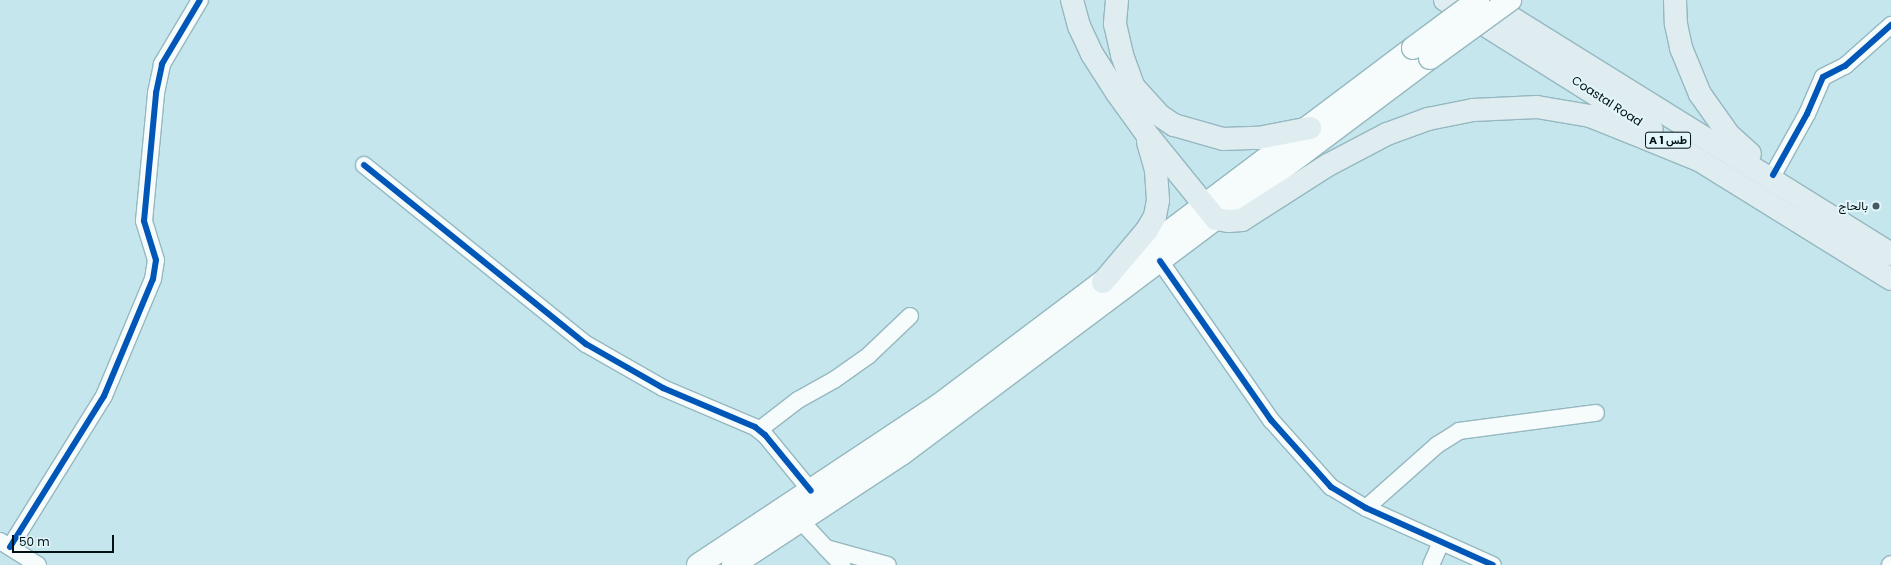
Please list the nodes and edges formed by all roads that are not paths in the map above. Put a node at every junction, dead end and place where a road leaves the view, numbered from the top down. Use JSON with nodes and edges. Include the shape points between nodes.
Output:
{"nodes":[{"id":1,"x":200,"y":0,"type":"edge"},
{"id":2,"x":1072,"y":0,"type":"edge"},
{"id":3,"x":1117,"y":0,"type":"edge"},
{"id":4,"x":1445,"y":0,"type":"edge"},
{"id":5,"x":1478,"y":0,"type":"edge"},
{"id":6,"x":1483,"y":0,"type":"edge"},
{"id":7,"x":1510,"y":0,"type":"edge"},
{"id":8,"x":1675,"y":0,"type":"edge"},
{"id":9,"x":1891,"y":24,"type":"edge"},
{"id":10,"x":1422,"y":53,"type":"junction"},
{"id":11,"x":1310,"y":128,"type":"junction"},
{"id":12,"x":1146,"y":133,"type":"junction"},
{"id":13,"x":1699,"y":160,"type":"junction"},
{"id":14,"x":364,"y":165,"type":"dead end"},
{"id":15,"x":1778,"y":180,"type":"junction"},
{"id":16,"x":1210,"y":211,"type":"junction"},
{"id":17,"x":1891,"y":254,"type":"edge"},
{"id":18,"x":1160,"y":261,"type":"junction"},
{"id":19,"x":1891,"y":279,"type":"edge"},
{"id":20,"x":1103,"y":282,"type":"junction"},
{"id":21,"x":910,"y":316,"type":"dead end"},
{"id":22,"x":1596,"y":413,"type":"dead end"},
{"id":23,"x":759,"y":430,"type":"junction"},
{"id":24,"x":811,"y":491,"type":"junction"},
{"id":25,"x":1366,"y":508,"type":"junction"},
{"id":26,"x":800,"y":520,"type":"junction"},
{"id":27,"x":1441,"y":543,"type":"junction"},
{"id":28,"x":5,"y":544,"type":"edge"},
{"id":29,"x":826,"y":548,"type":"junction"},
{"id":30,"x":38,"y":565,"type":"edge"},
{"id":31,"x":698,"y":565,"type":"edge"},
{"id":32,"x":733,"y":565,"type":"edge"},
{"id":33,"x":842,"y":565,"type":"edge"},
{"id":34,"x":888,"y":565,"type":"edge"},
{"id":35,"x":1431,"y":565,"type":"edge"},
{"id":36,"x":1493,"y":565,"type":"edge"}],
"edges":[{"from":1,"to":28,"type":"street","via":[[162,64],[156,94],[144,221],[156,260],[153,279],[104,396]]},
{"from":2,"to":12,"type":"highway","via":[[1079,26],[1092,54]]},
{"from":3,"to":11,"type":"highway","via":[[1116,24],[1122,55],[1133,86],[1154,110],[1174,125],[1223,139],[1258,138]]},
{"from":4,"to":13,"type":"highway","name":"Coastal Road","number":"A 1 طس","via":[[1527,49]]},
{"from":5,"to":10,"type":"main road","bridge":true},
{"from":6,"to":15,"type":"highway","name":"Coastal Road","number":"A 1 طس"},
{"from":7,"to":10,"type":"main road","bridge":true},
{"from":8,"to":15,"type":"highway","via":[[1681,48],[1700,94],[1729,135]]},
{"from":9,"to":15,"type":"street","via":[[1845,66],[1823,77]]},
{"from":10,"to":11,"type":"main road"},
{"from":10,"to":16,"type":"main road"},
{"from":11,"to":16,"type":"main road"},
{"from":12,"to":16,"type":"highway"},
{"from":12,"to":20,"type":"highway","via":[[1156,170],[1158,200],[1155,216],[1148,230]]},
{"from":13,"to":16,"type":"highway","via":[[1590,116],[1537,107],[1473,110],[1428,119],[1387,134],[1328,165],[1242,220]]},
{"from":13,"to":19,"type":"highway","name":"Coastal Road","number":"A 1 طس"},
{"from":14,"to":23,"type":"street","via":[[586,344],[663,388]]},
{"from":15,"to":17,"type":"highway","name":"Coastal Road","number":"A 1 طس"},
{"from":16,"to":18,"type":"main road"},
{"from":16,"to":20,"type":"main road"},
{"from":18,"to":25,"type":"street","via":[[1271,420],[1331,487]]},
{"from":18,"to":26,"type":"main road","via":[[903,454]]},
{"from":20,"to":24,"type":"main road","via":[[939,405]]},
{"from":21,"to":23,"type":"street","via":[[868,356],[834,380],[798,400]]},
{"from":22,"to":25,"type":"street","via":[[1459,431],[1437,445]]},
{"from":23,"to":24,"type":"street"},
{"from":24,"to":31,"type":"main road"},
{"from":25,"to":27,"type":"street"},
{"from":26,"to":29,"type":"street"},
{"from":26,"to":32,"type":"main road"},
{"from":27,"to":35,"type":"street"},
{"from":27,"to":36,"type":"street"},
{"from":28,"to":30,"type":"street"},
{"from":29,"to":33,"type":"street"},
{"from":29,"to":34,"type":"street"}]}
